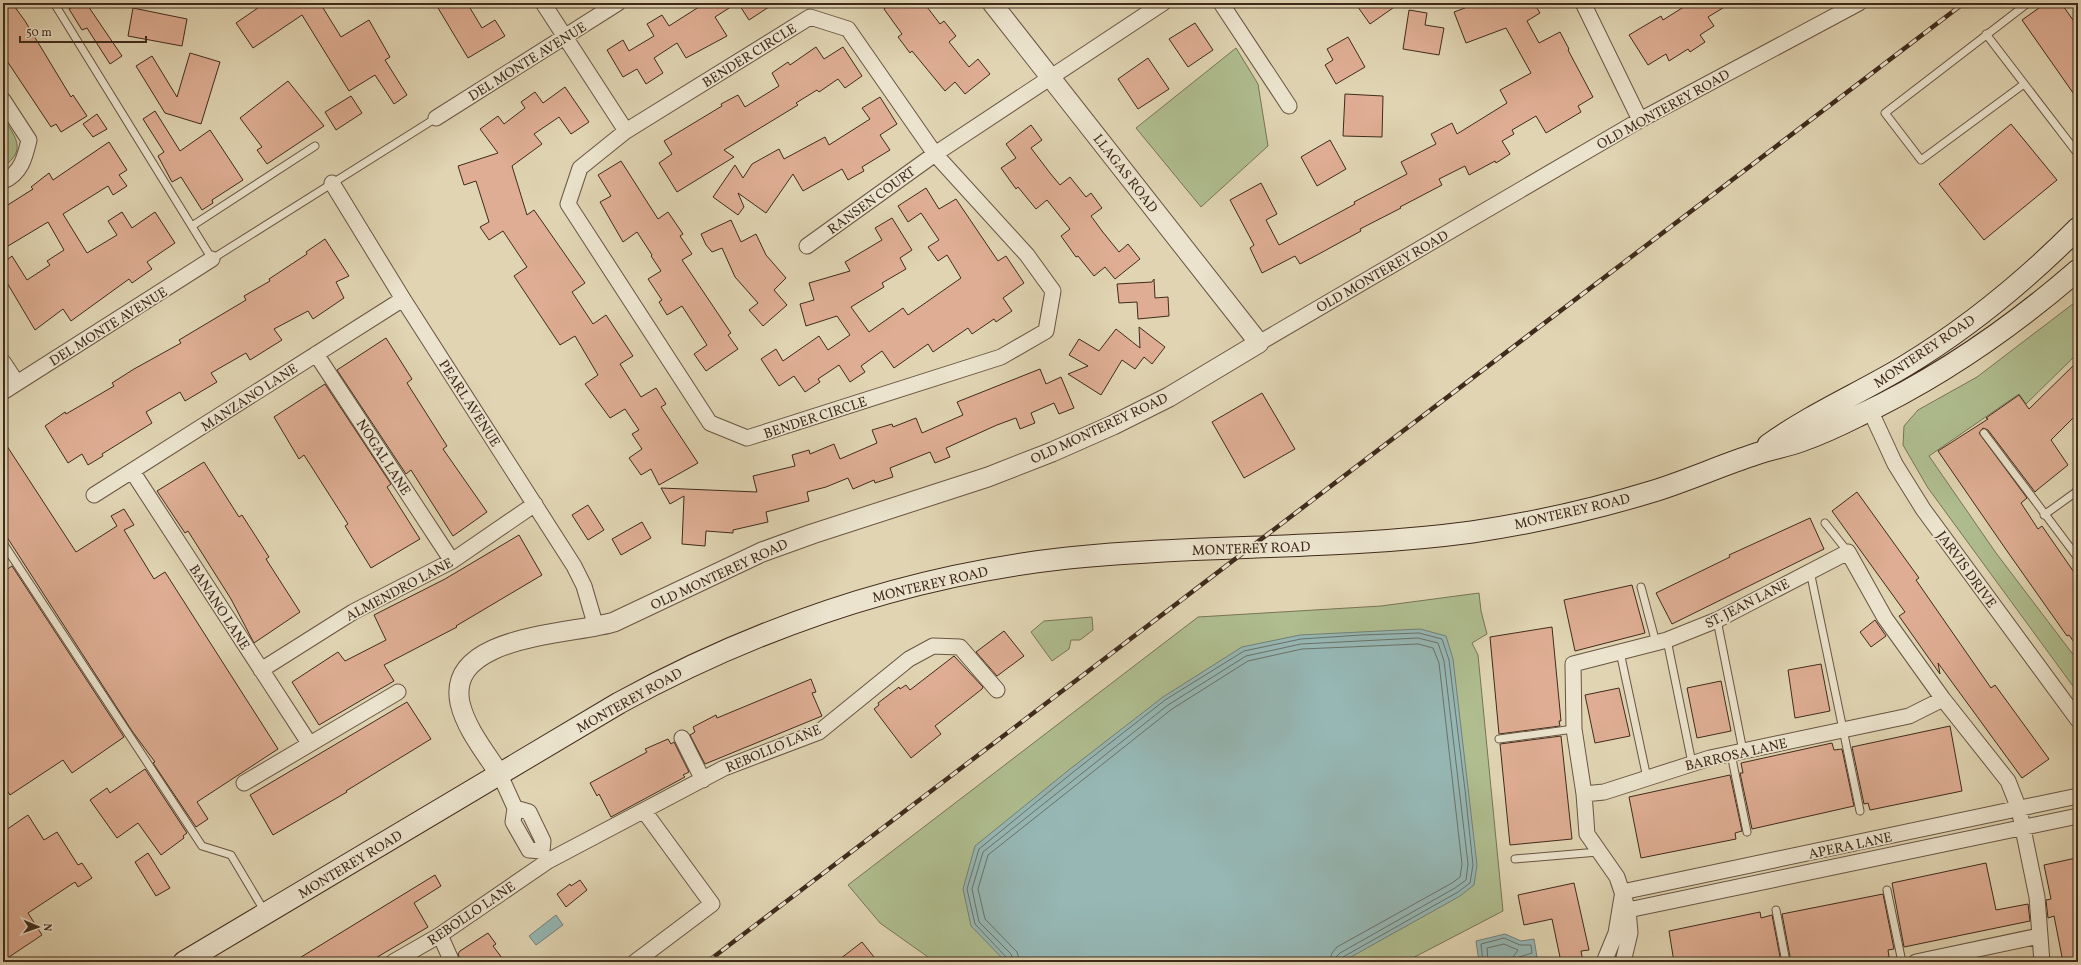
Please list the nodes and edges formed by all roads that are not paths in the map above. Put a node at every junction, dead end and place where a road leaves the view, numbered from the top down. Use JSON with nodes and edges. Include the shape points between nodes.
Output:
{"nodes":[{"id":1,"x":54,"y":3,"type":"edge"},
{"id":2,"x":543,"y":3,"type":"edge"},
{"id":3,"x":618,"y":3,"type":"edge"},
{"id":4,"x":992,"y":3,"type":"edge"},
{"id":5,"x":1163,"y":3,"type":"edge"},
{"id":6,"x":1221,"y":3,"type":"edge"},
{"id":7,"x":1583,"y":3,"type":"edge"},
{"id":8,"x":1859,"y":3,"type":"edge"},
{"id":9,"x":2028,"y":3,"type":"edge"},
{"id":10,"x":1986,"y":34,"type":"junction"},
{"id":11,"x":564,"y":38,"type":"junction"},
{"id":12,"x":1050,"y":77,"type":"junction"},
{"id":13,"x":2024,"y":84,"type":"junction"},
{"id":14,"x":3,"y":100,"type":"edge"},
{"id":15,"x":1289,"y":106,"type":"dead end"},
{"id":16,"x":436,"y":118,"type":"joint"},
{"id":17,"x":1640,"y":120,"type":"junction"},
{"id":18,"x":626,"y":131,"type":"junction"},
{"id":19,"x":314,"y":146,"type":"dead end"},
{"id":20,"x":935,"y":154,"type":"junction"},
{"id":21,"x":2078,"y":154,"type":"edge"},
{"id":22,"x":3,"y":181,"type":"edge"},
{"id":23,"x":332,"y":183,"type":"junction"},
{"id":24,"x":192,"y":226,"type":"junction"},
{"id":25,"x":2078,"y":228,"type":"edge"},
{"id":26,"x":807,"y":246,"type":"dead end"},
{"id":27,"x":212,"y":259,"type":"junction"},
{"id":28,"x":2078,"y":270,"type":"edge"},
{"id":29,"x":403,"y":299,"type":"junction"},
{"id":30,"x":1259,"y":343,"type":"junction"},
{"id":31,"x":316,"y":354,"type":"junction"},
{"id":32,"x":3,"y":362,"type":"edge"},
{"id":33,"x":17,"y":384,"type":"junction"},
{"id":34,"x":3,"y":392,"type":"edge"},
{"id":35,"x":1870,"y":410,"type":"junction"},
{"id":36,"x":1984,"y":433,"type":"dead end"},
{"id":37,"x":1756,"y":454,"type":"junction"},
{"id":38,"x":132,"y":471,"type":"junction"},
{"id":39,"x":2078,"y":487,"type":"edge"},
{"id":40,"x":94,"y":495,"type":"dead end"},
{"id":41,"x":535,"y":504,"type":"junction"},
{"id":42,"x":2044,"y":515,"type":"junction"},
{"id":43,"x":1825,"y":523,"type":"dead end"},
{"id":44,"x":3,"y":543,"type":"edge"},
{"id":45,"x":1848,"y":552,"type":"junction"},
{"id":46,"x":2078,"y":558,"type":"edge"},
{"id":47,"x":452,"y":561,"type":"junction"},
{"id":48,"x":1810,"y":571,"type":"junction"},
{"id":49,"x":1641,"y":588,"type":"dead end"},
{"id":50,"x":1717,"y":620,"type":"junction"},
{"id":51,"x":596,"y":628,"type":"junction"},
{"id":52,"x":1662,"y":642,"type":"junction"},
{"id":53,"x":1620,"y":652,"type":"junction"},
{"id":54,"x":261,"y":670,"type":"junction"},
{"id":55,"x":997,"y":690,"type":"dead end"},
{"id":56,"x":398,"y":692,"type":"dead end"},
{"id":57,"x":1944,"y":699,"type":"junction"},
{"id":58,"x":2078,"y":720,"type":"edge"},
{"id":59,"x":1574,"y":729,"type":"junction"},
{"id":60,"x":1842,"y":730,"type":"junction"},
{"id":61,"x":682,"y":738,"type":"dead end"},
{"id":62,"x":1499,"y":739,"type":"dead end"},
{"id":63,"x":309,"y":743,"type":"junction"},
{"id":64,"x":1737,"y":752,"type":"junction"},
{"id":65,"x":1692,"y":763,"type":"junction"},
{"id":66,"x":500,"y":775,"type":"junction"},
{"id":67,"x":1647,"y":778,"type":"junction"},
{"id":68,"x":702,"y":780,"type":"junction"},
{"id":69,"x":244,"y":783,"type":"dead end"},
{"id":70,"x":1584,"y":794,"type":"junction"},
{"id":71,"x":2078,"y":796,"type":"edge"},
{"id":72,"x":2020,"y":809,"type":"junction"},
{"id":73,"x":644,"y":811,"type":"junction"},
{"id":74,"x":1860,"y":811,"type":"dead end"},
{"id":75,"x":2078,"y":816,"type":"edge"},
{"id":76,"x":2023,"y":829,"type":"junction"},
{"id":77,"x":1747,"y":832,"type":"dead end"},
{"id":78,"x":1598,"y":852,"type":"junction"},
{"id":79,"x":545,"y":856,"type":"junction"},
{"id":80,"x":1515,"y":859,"type":"dead end"},
{"id":81,"x":1887,"y":890,"type":"dead end"},
{"id":82,"x":1622,"y":892,"type":"junction"},
{"id":83,"x":1628,"y":910,"type":"junction"},
{"id":84,"x":1776,"y":910,"type":"dead end"},
{"id":85,"x":266,"y":914,"type":"junction"},
{"id":86,"x":440,"y":935,"type":"junction"},
{"id":87,"x":2039,"y":936,"type":"junction"},
{"id":88,"x":184,"y":962,"type":"edge"},
{"id":89,"x":393,"y":962,"type":"edge"},
{"id":90,"x":452,"y":962,"type":"edge"},
{"id":91,"x":636,"y":962,"type":"edge"},
{"id":92,"x":1604,"y":962,"type":"edge"},
{"id":93,"x":1623,"y":962,"type":"edge"},
{"id":94,"x":1786,"y":962,"type":"edge"},
{"id":95,"x":1902,"y":962,"type":"edge"},
{"id":96,"x":1917,"y":962,"type":"edge"},
{"id":97,"x":2042,"y":962,"type":"edge"}],
"edges":[{"from":1,"to":24,"type":"lane"},
{"from":2,"to":11,"type":"street"},
{"from":3,"to":11,"type":"street","name":"DEL MONTE AVENUE"},
{"from":4,"to":12,"type":"street","name":"LLAGAS ROAD"},
{"from":5,"to":12,"type":"street"},
{"from":6,"to":15,"type":"street"},
{"from":7,"to":17,"type":"street"},
{"from":8,"to":17,"type":"street","name":"OLD MONTEREY ROAD"},
{"from":9,"to":10,"type":"lane"},
{"from":10,"to":13,"type":"lane"},
{"from":10,"to":13,"type":"lane","via":[[1885,113],[1921,160]]},
{"from":11,"to":16,"type":"street","name":"DEL MONTE AVENUE"},
{"from":11,"to":18,"type":"street"},
{"from":12,"to":20,"type":"street"},
{"from":12,"to":30,"type":"street","name":"LLAGAS ROAD"},
{"from":13,"to":21,"type":"lane"},
{"from":14,"to":22,"type":"street","via":[[29,140],[24,163],[9,179]]},
{"from":16,"to":23,"type":"lane"},
{"from":17,"to":30,"type":"street","name":"OLD MONTEREY ROAD"},
{"from":18,"to":20,"type":"street","name":"BENDER CIRCLE","via":[[810,17],[848,29]]},
{"from":18,"to":20,"type":"street","name":"BENDER CIRCLE","via":[[580,168],[568,204],[710,423],[747,438],[1001,357],[1046,331],[1053,291],[1027,255]]},
{"from":19,"to":24,"type":"lane"},
{"from":20,"to":26,"type":"street","name":"RANSEN COURT"},
{"from":23,"to":27,"type":"lane"},
{"from":23,"to":29,"type":"street","name":"PEARL AVENUE"},
{"from":24,"to":27,"type":"lane"},
{"from":25,"to":37,"type":"main road","name":"MONTEREY ROAD","via":[[2003,296],[1940,343],[1867,388],[1794,426]]},
{"from":27,"to":33,"type":"street","name":"DEL MONTE AVENUE"},
{"from":28,"to":35,"type":"main road","name":"MONTEREY ROAD","via":[[2020,319],[1990,340],[1919,385]]},
{"from":29,"to":31,"type":"street","name":"MANZANO LANE"},
{"from":29,"to":41,"type":"street","name":"PEARL AVENUE"},
{"from":30,"to":51,"type":"street","name":"OLD MONTEREY ROAD","via":[[1169,397],[1059,449],[988,477],[762,552],[631,615]]},
{"from":31,"to":38,"type":"street","name":"MANZANO LANE"},
{"from":31,"to":47,"type":"street","name":"NOGAL LANE"},
{"from":32,"to":33,"type":"street"},
{"from":33,"to":34,"type":"street","name":"DEL MONTE AVENUE"},
{"from":35,"to":37,"type":"main road","name":"MONTEREY ROAD","via":[[1801,441]]},
{"from":35,"to":58,"type":"street","name":"JARVIS DRIVE","via":[[1895,464],[1912,493]]},
{"from":36,"to":42,"type":"lane"},
{"from":37,"to":66,"type":"main road","name":"MONTEREY ROAD","via":[[1656,490],[1614,502],[1472,532],[1366,542],[1067,558],[1015,564],[918,585],[820,614],[720,652],[626,700]]},
{"from":38,"to":40,"type":"street","name":"MANZANO LANE"},
{"from":38,"to":54,"type":"street","name":"BANANO LANE"},
{"from":39,"to":42,"type":"lane","via":[[2076,492]]},
{"from":41,"to":47,"type":"street","name":"ALMENDRO LANE"},
{"from":41,"to":51,"type":"street","name":"PEARL AVENUE","via":[[584,586]]},
{"from":42,"to":46,"type":"lane"},
{"from":43,"to":45,"type":"lane"},
{"from":44,"to":85,"type":"lane","via":[[202,846],[231,855]]},
{"from":45,"to":48,"type":"street","name":"ST. JEAN LANE"},
{"from":45,"to":57,"type":"street","via":[[1885,618]]},
{"from":47,"to":54,"type":"street","name":"ALMENDRO LANE","via":[[353,612]]},
{"from":48,"to":50,"type":"street","name":"ST. JEAN LANE"},
{"from":48,"to":60,"type":"lane"},
{"from":49,"to":52,"type":"lane"},
{"from":50,"to":52,"type":"street","name":"ST. JEAN LANE"},
{"from":50,"to":64,"type":"lane"},
{"from":51,"to":66,"type":"street","name":"OLD MONTEREY ROAD","via":[[502,645],[472,662],[463,675],[459,690],[464,716]]},
{"from":52,"to":53,"type":"street","name":"ST. JEAN LANE"},
{"from":52,"to":65,"type":"lane"},
{"from":53,"to":59,"type":"street","name":"ST. JEAN LANE","via":[[1573,664]]},
{"from":53,"to":67,"type":"lane"},
{"from":54,"to":63,"type":"street","name":"BANANO LANE"},
{"from":55,"to":68,"type":"street","name":"REBOLLO LANE","via":[[960,647],[933,646],[909,659],[819,732],[724,768]]},
{"from":56,"to":63,"type":"street"},
{"from":57,"to":60,"type":"street","name":"BARROSA LANE","via":[[1909,716]]},
{"from":57,"to":72,"type":"street","via":[[2008,781]]},
{"from":59,"to":62,"type":"lane"},
{"from":59,"to":70,"type":"street","name":"ST. JEAN LANE"},
{"from":60,"to":64,"type":"street","name":"BARROSA LANE"},
{"from":60,"to":74,"type":"lane"},
{"from":61,"to":68,"type":"street"},
{"from":63,"to":69,"type":"street"},
{"from":64,"to":65,"type":"street","name":"BARROSA LANE"},
{"from":64,"to":77,"type":"lane"},
{"from":65,"to":67,"type":"street","name":"BARROSA LANE"},
{"from":66,"to":79,"type":"street","via":[[515,808],[513,822],[529,850]]},
{"from":66,"to":85,"type":"main road","name":"MONTEREY ROAD"},
{"from":67,"to":70,"type":"street","name":"BARROSA LANE","via":[[1604,792]]},
{"from":68,"to":73,"type":"street","name":"REBOLLO LANE"},
{"from":70,"to":78,"type":"street","name":"ST. JEAN LANE","via":[[1587,834]]},
{"from":71,"to":72,"type":"street","name":"APERA LANE"},
{"from":72,"to":76,"type":"street"},
{"from":72,"to":82,"type":"street","name":"APERA LANE"},
{"from":73,"to":79,"type":"street","name":"REBOLLO LANE"},
{"from":73,"to":91,"type":"street","via":[[712,904]]},
{"from":75,"to":76,"type":"street","name":"APERA LANE"},
{"from":76,"to":83,"type":"street","name":"APERA LANE"},
{"from":76,"to":87,"type":"street","via":[[2036,897]]},
{"from":78,"to":80,"type":"lane"},
{"from":78,"to":82,"type":"street","name":"ST. JEAN LANE","via":[[1617,877]]},
{"from":79,"to":86,"type":"street","name":"REBOLLO LANE"},
{"from":81,"to":95,"type":"lane"},
{"from":82,"to":83,"type":"street"},
{"from":82,"to":92,"type":"street","via":[[1616,933]]},
{"from":83,"to":93,"type":"street","via":[[1630,933]]},
{"from":84,"to":94,"type":"lane"},
{"from":85,"to":88,"type":"main road","name":"MONTEREY ROAD"},
{"from":86,"to":89,"type":"street","name":"REBOLLO LANE"},
{"from":86,"to":90,"type":"street"},
{"from":87,"to":96,"type":"street"},
{"from":87,"to":97,"type":"street"}]}
